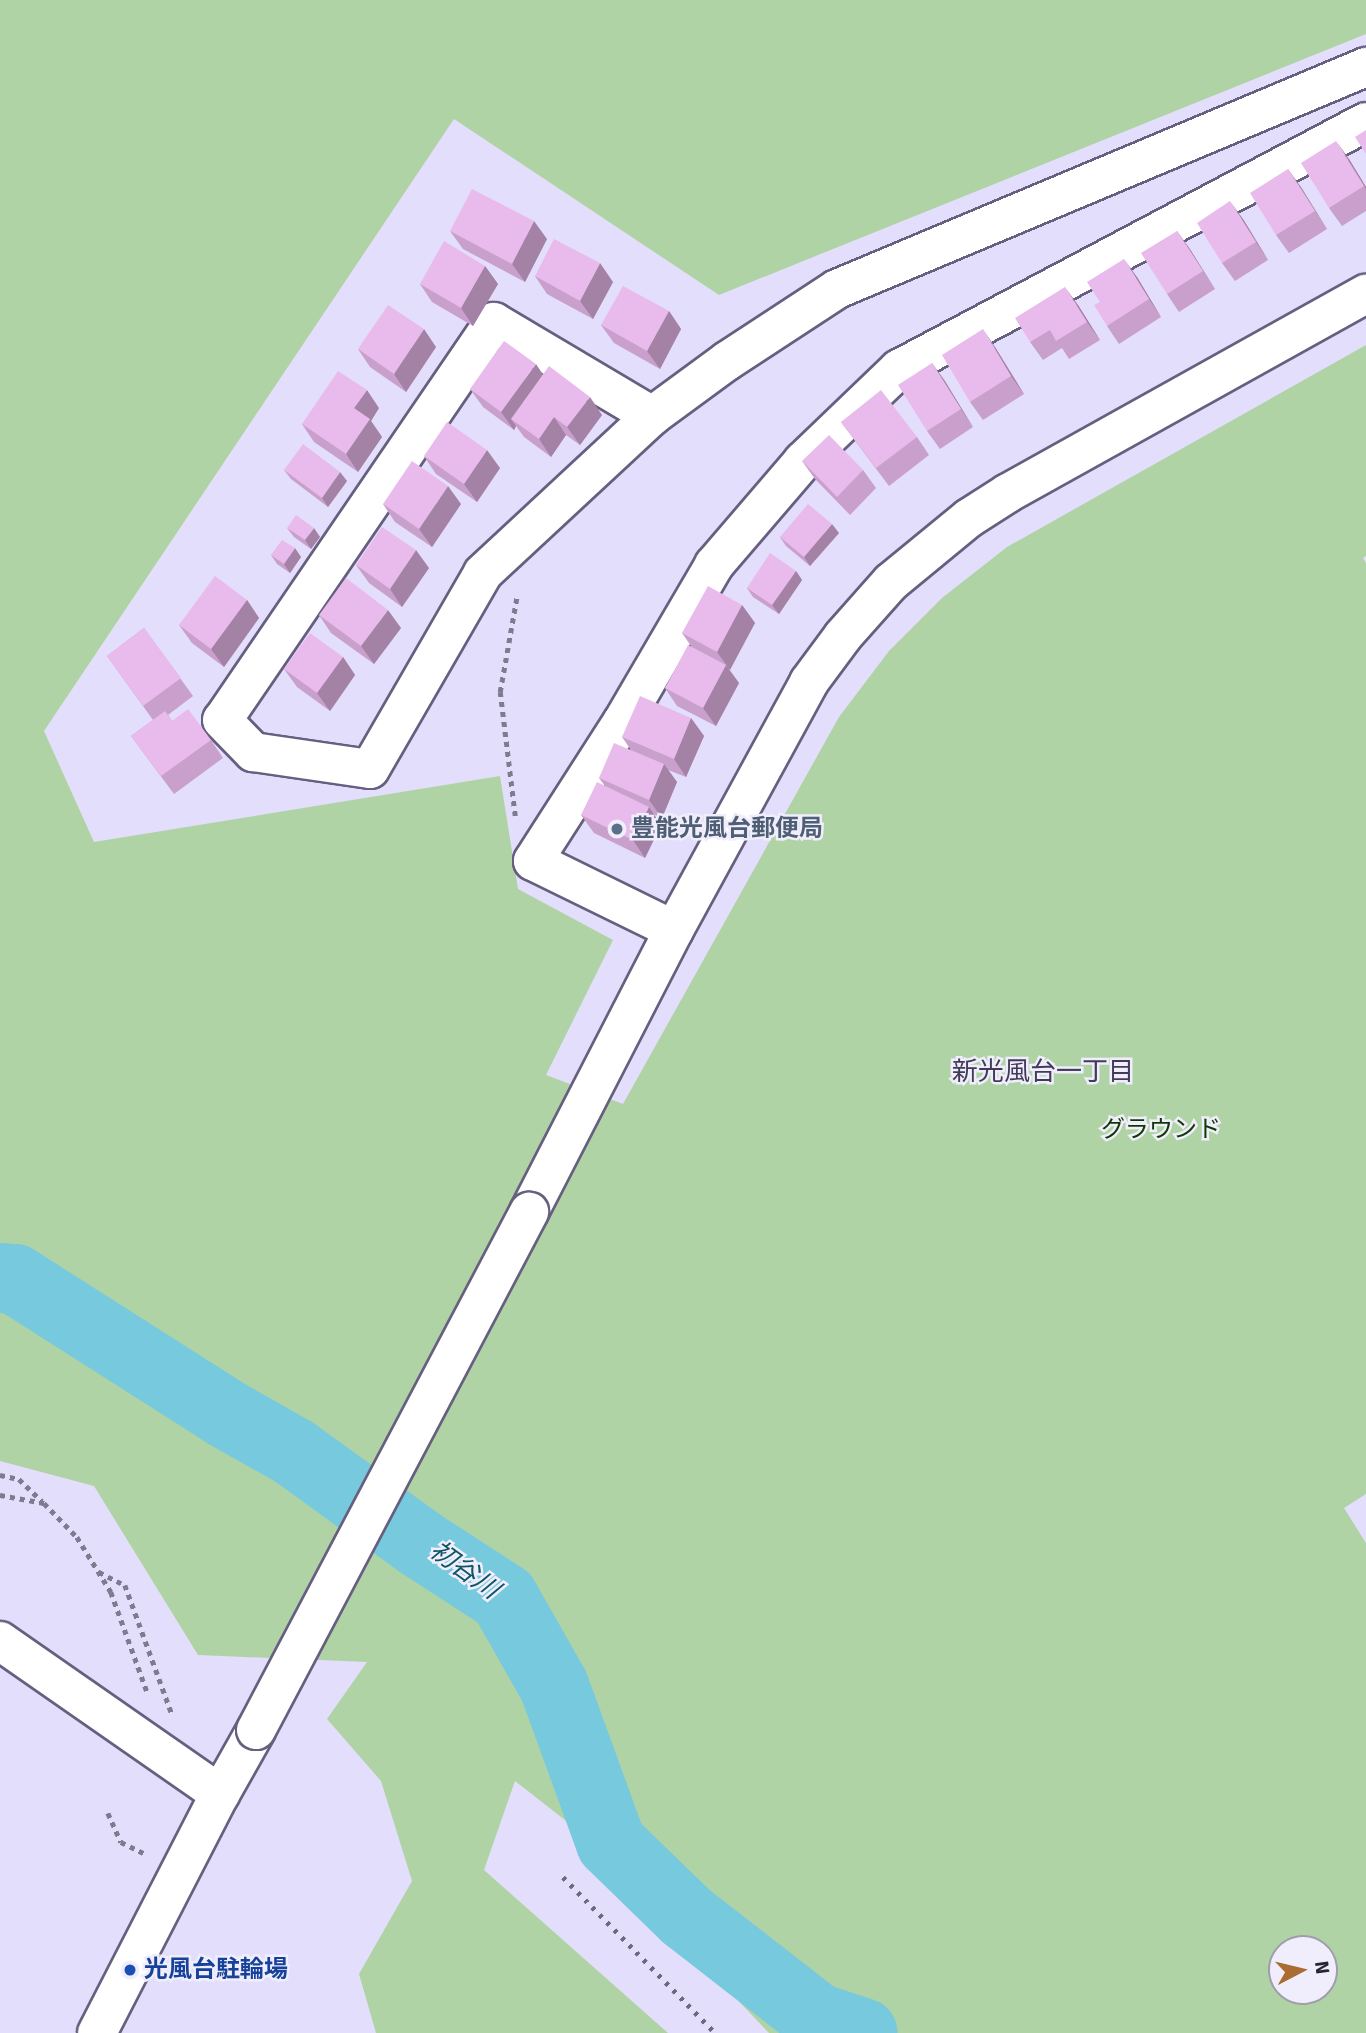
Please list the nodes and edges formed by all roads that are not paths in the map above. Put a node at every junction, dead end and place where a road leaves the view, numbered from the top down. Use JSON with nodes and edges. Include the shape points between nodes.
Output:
{"nodes":[{"id":1,"x":1366,"y":67,"type":"edge"},
{"id":2,"x":1366,"y":121,"type":"edge"},
{"id":3,"x":1366,"y":294,"type":"edge"},
{"id":4,"x":652,"y":416,"type":"junction"},
{"id":5,"x":674,"y":930,"type":"junction"},
{"id":6,"x":0,"y":1642,"type":"edge"},
{"id":7,"x":220,"y":1794,"type":"junction"},
{"id":8,"x":97,"y":2033,"type":"edge"}],
"edges":[{"from":1,"to":4,"type":"street","via":[[837,289]]},
{"from":2,"to":5,"type":"street","via":[[899,369],[803,461],[714,565],[623,722],[533,861]]},
{"from":3,"to":5,"type":"street","via":[[969,518],[891,582],[809,682]]},
{"from":4,"to":4,"type":"street","via":[[483,573],[370,769],[253,752],[222,720],[494,322]]},
{"from":5,"to":7,"type":"street","bridge":true,"via":[[530,1212]]},
{"from":6,"to":7,"type":"street"},
{"from":7,"to":8,"type":"street"}]}
